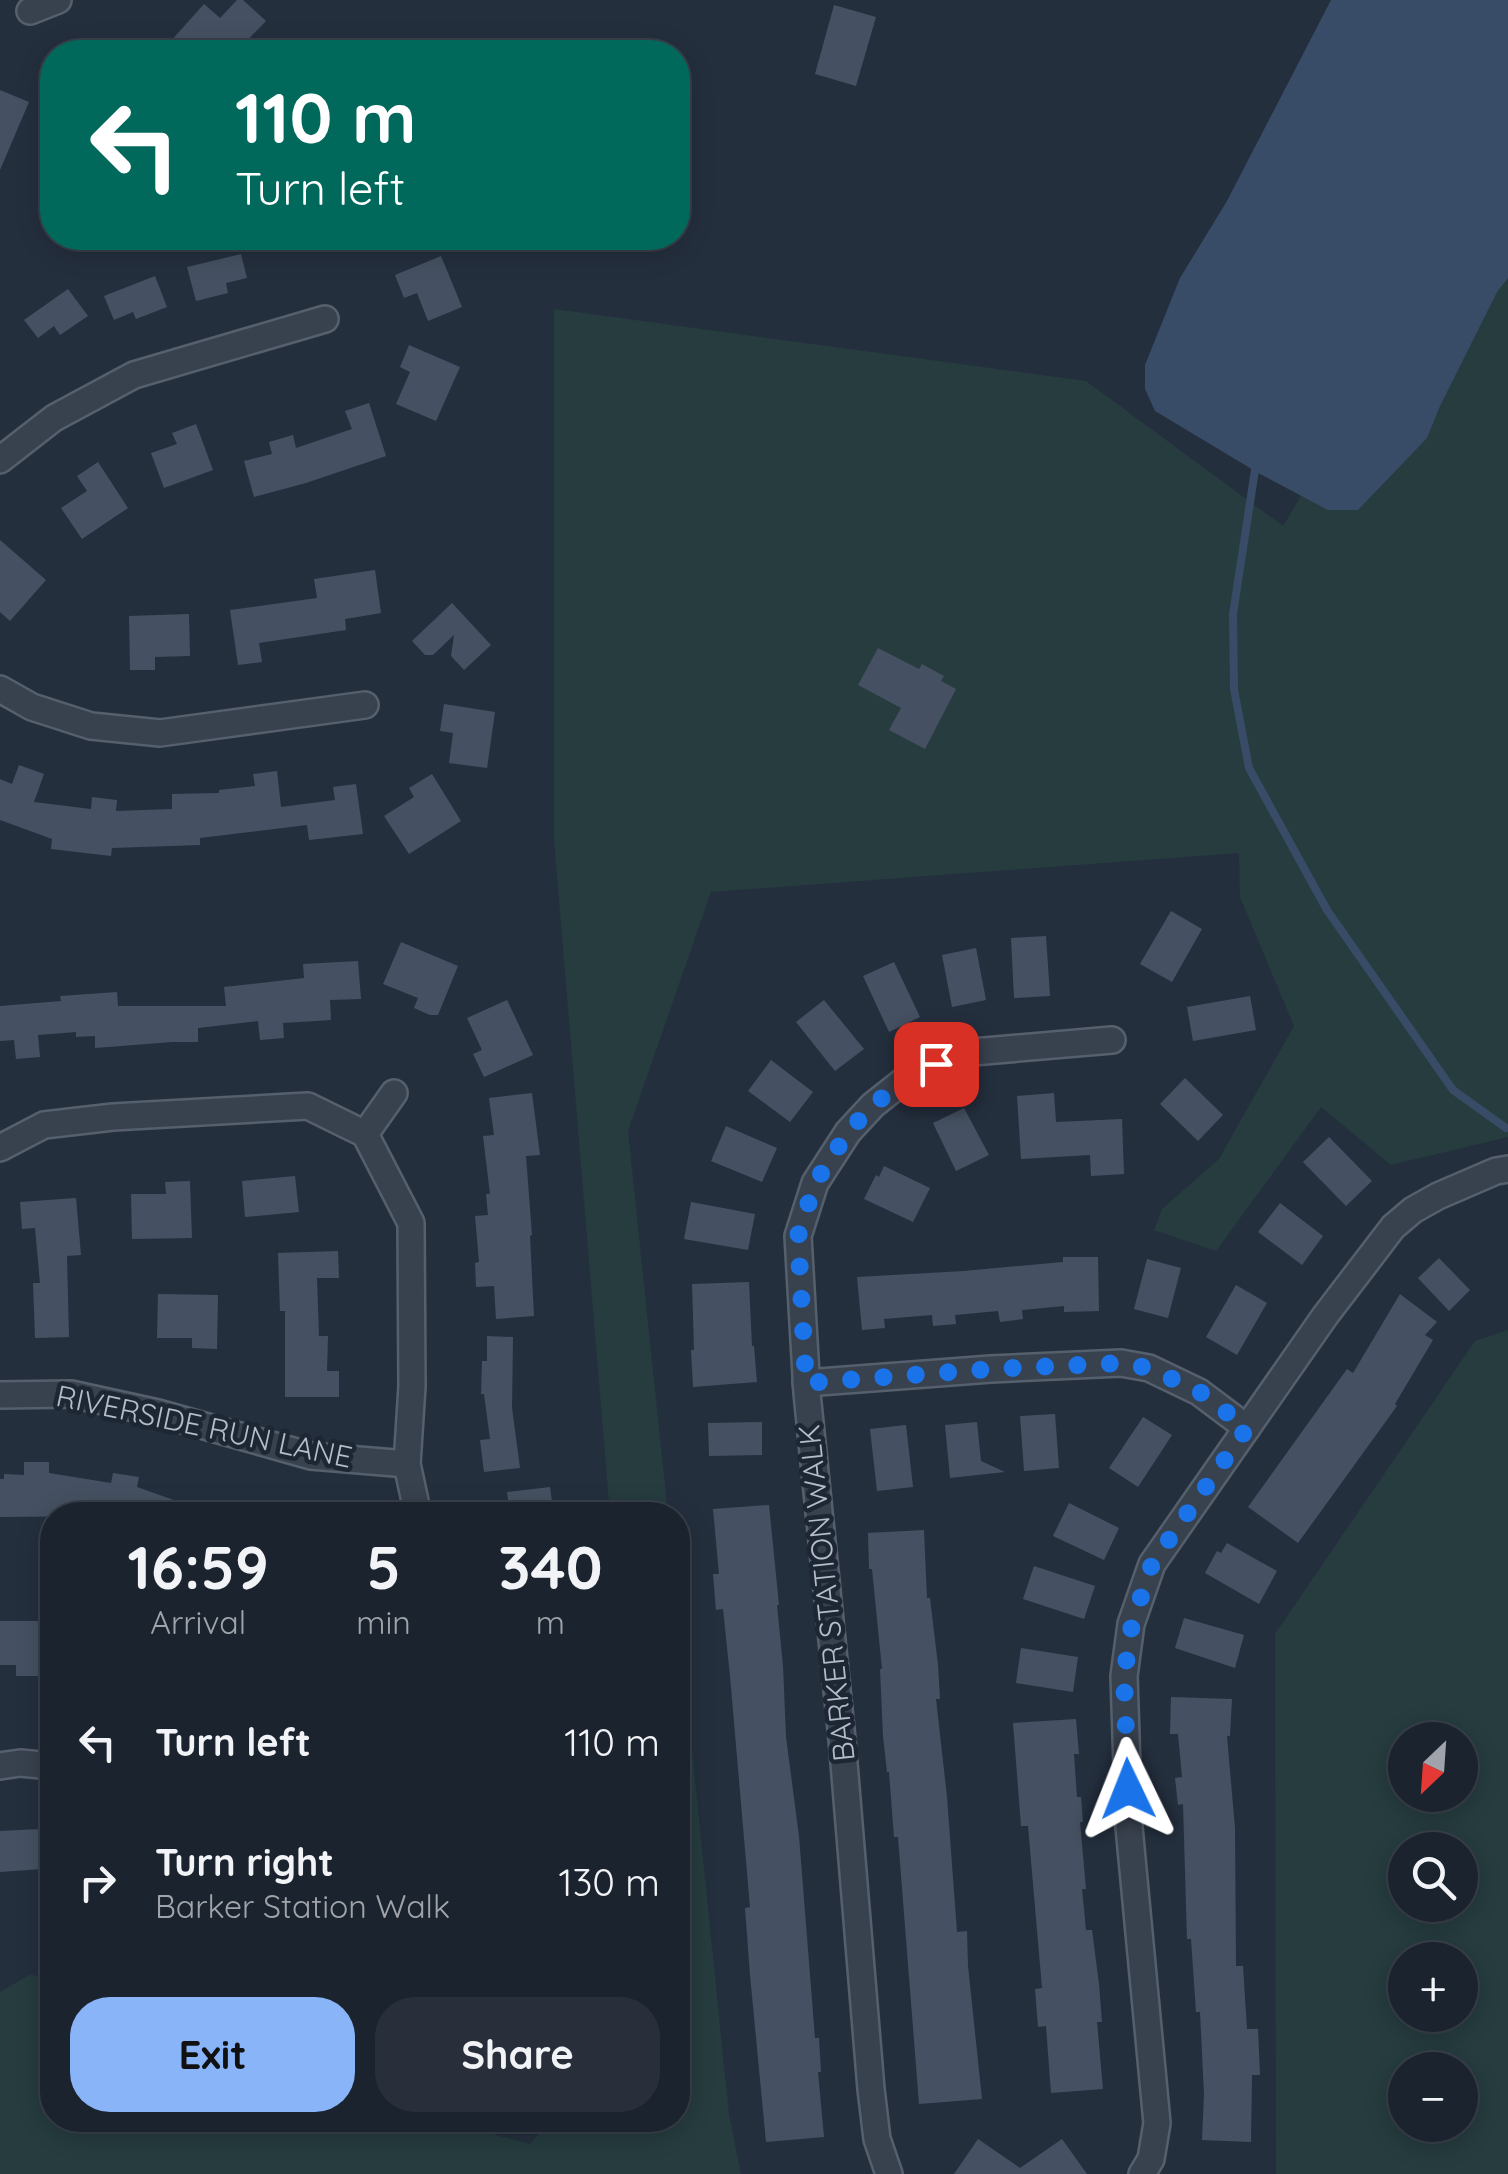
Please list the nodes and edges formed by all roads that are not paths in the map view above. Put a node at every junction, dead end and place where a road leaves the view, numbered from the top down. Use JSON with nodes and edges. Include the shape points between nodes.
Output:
{"nodes":[{"id":1,"x":58,"y":0,"type":"edge"},
{"id":2,"x":30,"y":11,"type":"dead end"},
{"id":3,"x":325,"y":319,"type":"dead end"},
{"id":4,"x":0,"y":460,"type":"edge"},
{"id":5,"x":0,"y":688,"type":"edge"},
{"id":6,"x":365,"y":705,"type":"dead end"},
{"id":7,"x":1112,"y":1040,"type":"dead end"},
{"id":8,"x":394,"y":1092,"type":"dead end"},
{"id":9,"x":365,"y":1134,"type":"junction"},
{"id":10,"x":0,"y":1148,"type":"edge"},
{"id":11,"x":1508,"y":1169,"type":"edge"},
{"id":12,"x":806,"y":1383,"type":"junction"},
{"id":13,"x":0,"y":1394,"type":"edge"},
{"id":14,"x":1247,"y":1428,"type":"junction"},
{"id":15,"x":408,"y":1464,"type":"junction"},
{"id":16,"x":415,"y":1502,"type":"edge"},
{"id":17,"x":40,"y":1764,"type":"edge"},
{"id":18,"x":0,"y":1766,"type":"edge"},
{"id":19,"x":888,"y":2174,"type":"edge"},
{"id":20,"x":1142,"y":2174,"type":"edge"}],
"edges":[{"from":1,"to":2,"type":"street"},
{"from":3,"to":4,"type":"street","via":[[134,375],[54,418]]},
{"from":5,"to":6,"type":"street","via":[[91,726],[160,733]]},
{"from":7,"to":12,"type":"street","name":"BARKER STATION WALK","via":[[962,1053],[911,1076],[848,1132],[815,1183],[798,1236]]},
{"from":8,"to":9,"type":"street"},
{"from":9,"to":10,"type":"street","via":[[308,1106],[113,1116],[44,1126]]},
{"from":9,"to":15,"type":"street","via":[[411,1223]]},
{"from":11,"to":14,"type":"street","via":[[1438,1196],[1393,1227]]},
{"from":12,"to":14,"type":"street","via":[[1121,1363],[1200,1392]]},
{"from":12,"to":19,"type":"street","name":"BARKER STATION WALK","via":[[871,2089]]},
{"from":13,"to":15,"type":"street","name":"RIVERSIDE RUN LANE","via":[[71,1394],[311,1456]]},
{"from":14,"to":20,"type":"street","via":[[1152,1564],[1124,1676],[1129,1827],[1157,2123]]},
{"from":15,"to":16,"type":"street"},
{"from":17,"to":18,"type":"street"}]}
